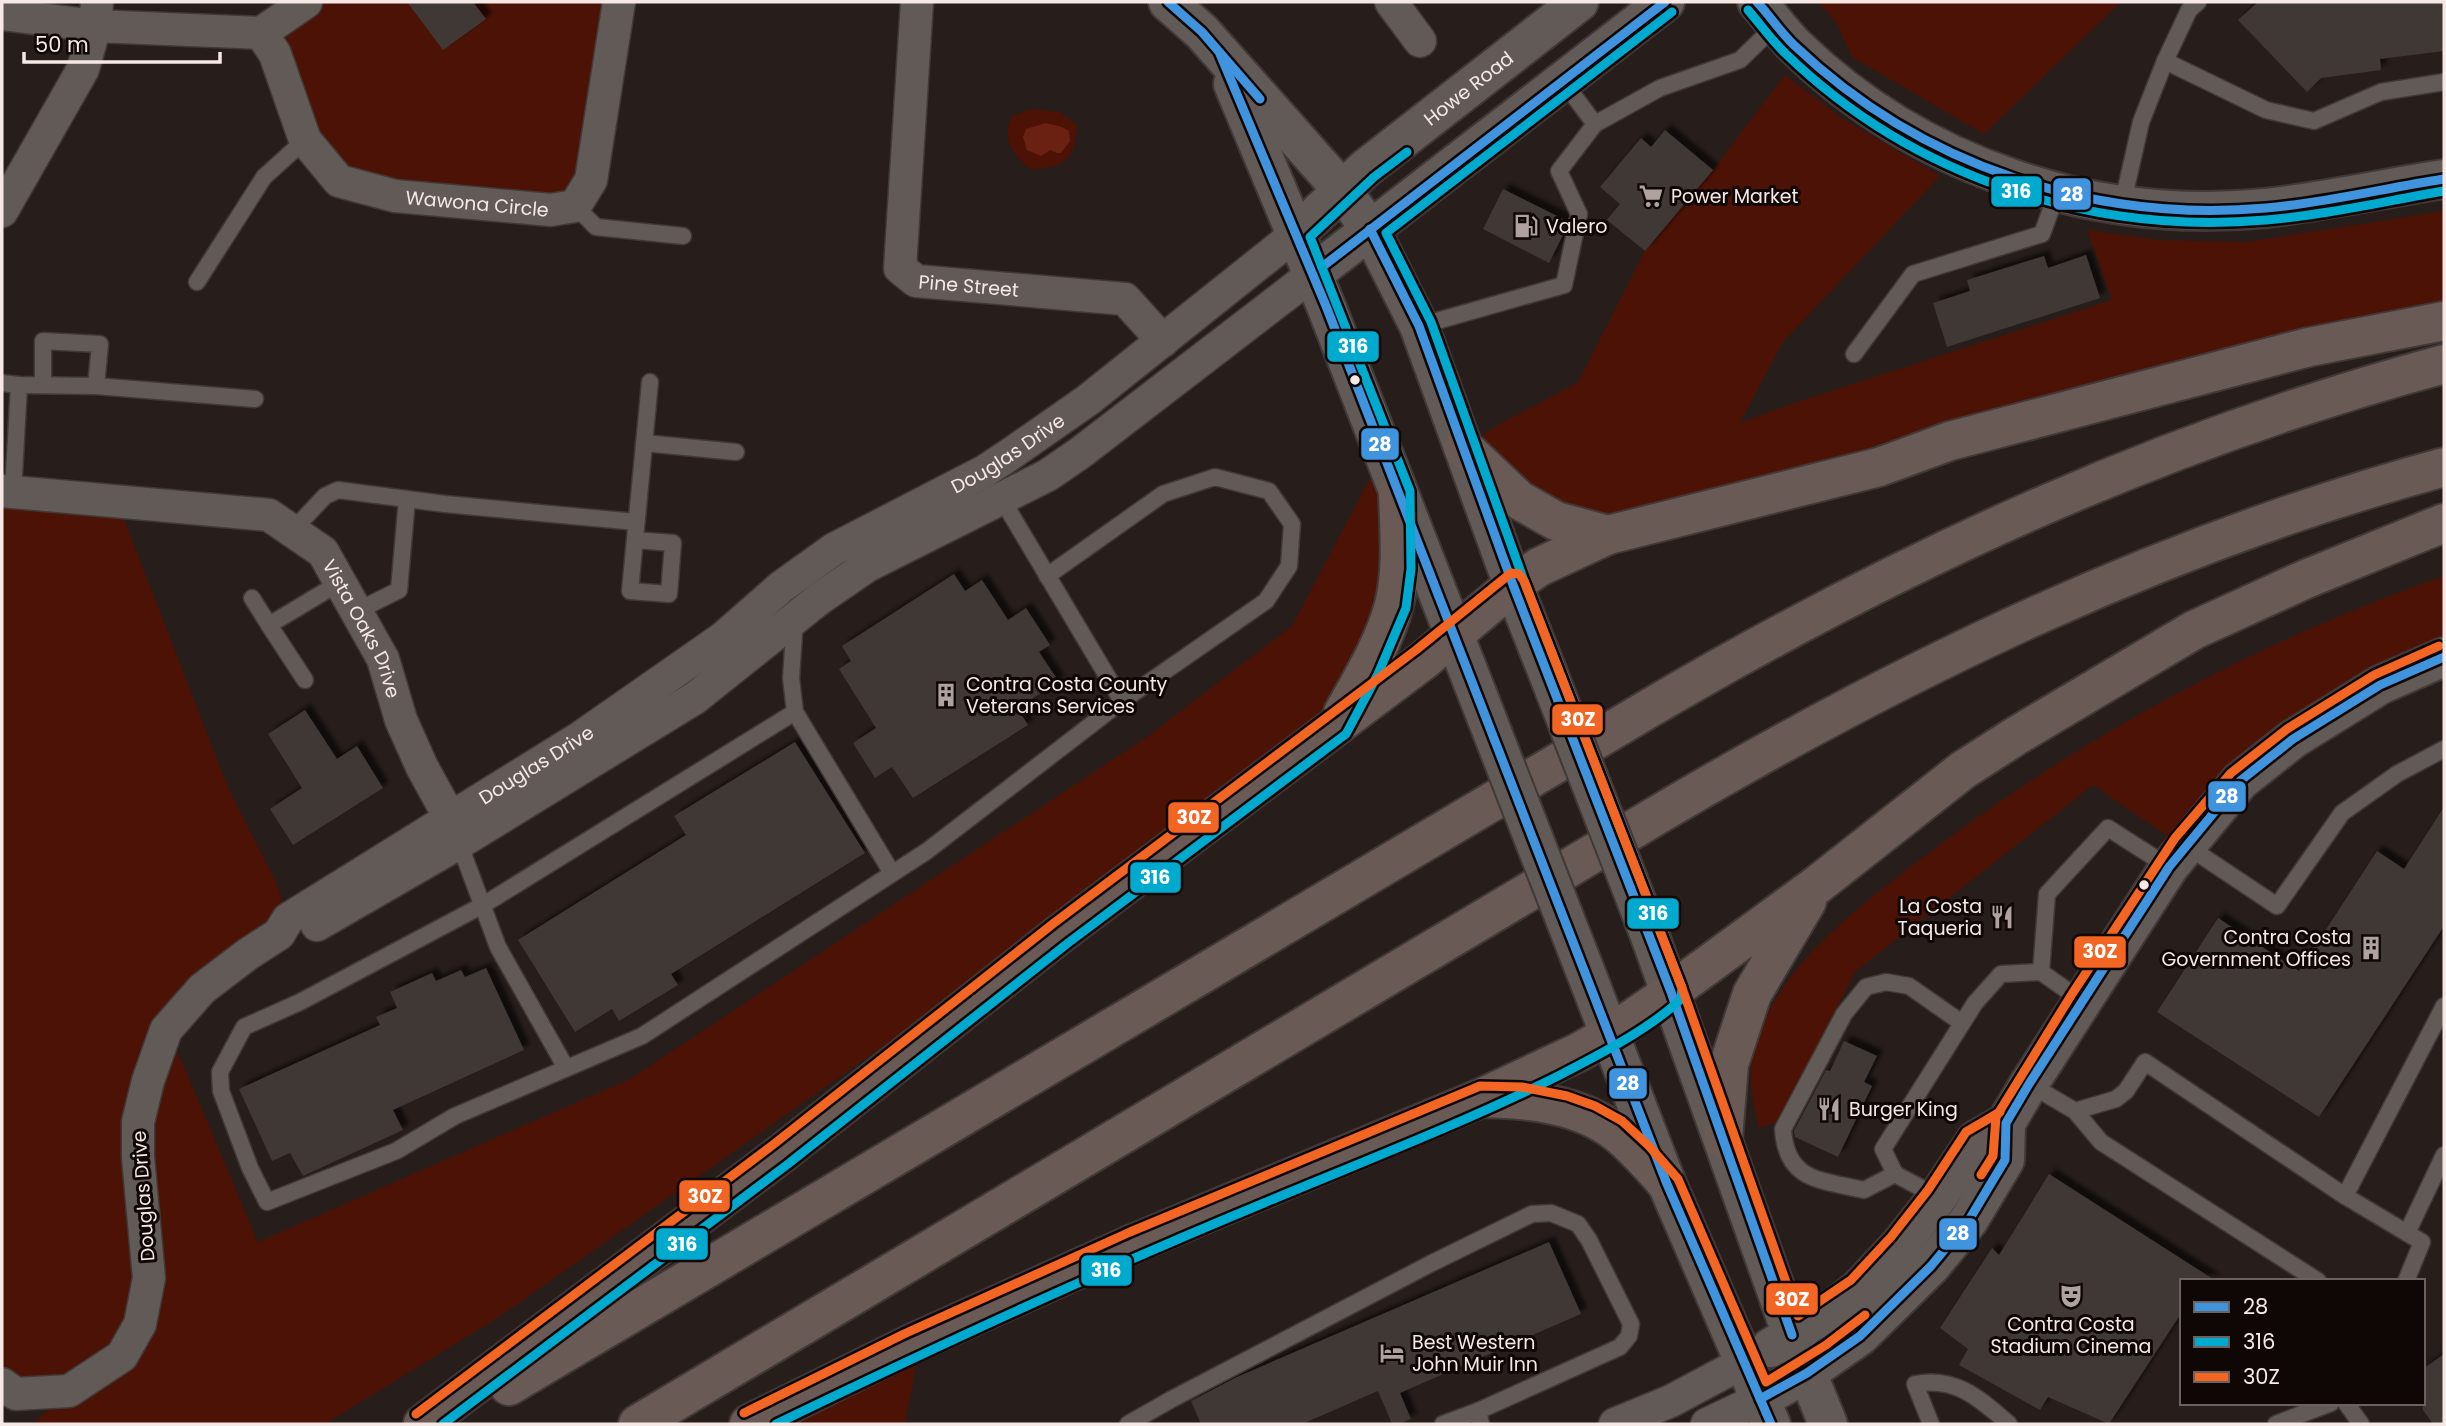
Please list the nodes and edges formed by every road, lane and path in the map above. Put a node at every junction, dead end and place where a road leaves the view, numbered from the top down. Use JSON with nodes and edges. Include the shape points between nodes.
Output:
{"nodes":[{"id":1,"x":306,"y":2,"type":"edge"},
{"id":2,"x":619,"y":2,"type":"edge"},
{"id":3,"x":917,"y":2,"type":"edge"},
{"id":4,"x":1168,"y":2,"type":"edge"},
{"id":5,"x":1391,"y":2,"type":"edge"},
{"id":6,"x":1580,"y":2,"type":"edge"},
{"id":7,"x":1665,"y":2,"type":"edge"},
{"id":8,"x":2198,"y":2,"type":"edge"},
{"id":9,"x":1767,"y":13,"type":"edge"},
{"id":10,"x":2,"y":14,"type":"edge"},
{"id":11,"x":96,"y":14,"type":"edge"},
{"id":12,"x":261,"y":33,"type":"junction"},
{"id":13,"x":1420,"y":41,"type":"dead end"},
{"id":14,"x":1220,"y":54,"type":"junction"},
{"id":15,"x":2165,"y":61,"type":"junction"},
{"id":16,"x":1562,"y":80,"type":"junction"},
{"id":17,"x":2444,"y":82,"type":"edge"},
{"id":18,"x":1595,"y":124,"type":"junction"},
{"id":19,"x":305,"y":140,"type":"junction"},
{"id":20,"x":2444,"y":179,"type":"edge"},
{"id":21,"x":1342,"y":190,"type":"junction"},
{"id":22,"x":2057,"y":193,"type":"junction"},
{"id":23,"x":575,"y":206,"type":"junction"},
{"id":24,"x":2122,"y":206,"type":"junction"},
{"id":25,"x":2,"y":211,"type":"edge"},
{"id":26,"x":1370,"y":229,"type":"junction"},
{"id":27,"x":1296,"y":234,"type":"junction"},
{"id":28,"x":682,"y":236,"type":"dead end"},
{"id":29,"x":1313,"y":274,"type":"junction"},
{"id":30,"x":197,"y":282,"type":"dead end"},
{"id":31,"x":2444,"y":321,"type":"edge"},
{"id":32,"x":1419,"y":326,"type":"junction"},
{"id":33,"x":1163,"y":341,"type":"junction"},
{"id":34,"x":1854,"y":354,"type":"dead end"},
{"id":35,"x":2444,"y":364,"type":"edge"},
{"id":36,"x":650,"y":382,"type":"dead end"},
{"id":37,"x":2,"y":383,"type":"edge"},
{"id":38,"x":19,"y":385,"type":"junction"},
{"id":39,"x":43,"y":385,"type":"junction"},
{"id":40,"x":96,"y":386,"type":"junction"},
{"id":41,"x":255,"y":399,"type":"dead end"},
{"id":42,"x":644,"y":443,"type":"junction"},
{"id":43,"x":1463,"y":447,"type":"junction"},
{"id":44,"x":736,"y":452,"type":"dead end"},
{"id":45,"x":2444,"y":467,"type":"edge"},
{"id":46,"x":985,"y":471,"type":"junction"},
{"id":47,"x":7,"y":492,"type":"edge"},
{"id":48,"x":1398,"y":492,"type":"junction"},
{"id":49,"x":407,"y":499,"type":"junction"},
{"id":50,"x":1001,"y":499,"type":"junction"},
{"id":51,"x":636,"y":522,"type":"junction"},
{"id":52,"x":2444,"y":523,"type":"edge"},
{"id":53,"x":293,"y":530,"type":"junction"},
{"id":54,"x":1608,"y":535,"type":"junction"},
{"id":55,"x":635,"y":540,"type":"dead end"},
{"id":56,"x":1047,"y":576,"type":"junction"},
{"id":57,"x":339,"y":583,"type":"junction"},
{"id":58,"x":1513,"y":585,"type":"junction"},
{"id":59,"x":252,"y":598,"type":"dead end"},
{"id":60,"x":355,"y":612,"type":"junction"},
{"id":61,"x":270,"y":625,"type":"junction"},
{"id":62,"x":794,"y":628,"type":"junction"},
{"id":63,"x":1454,"y":634,"type":"junction"},
{"id":64,"x":2444,"y":657,"type":"edge"},
{"id":65,"x":305,"y":680,"type":"dead end"},
{"id":66,"x":1122,"y":701,"type":"junction"},
{"id":67,"x":795,"y":712,"type":"junction"},
{"id":68,"x":1336,"y":727,"type":"junction"},
{"id":69,"x":2444,"y":749,"type":"edge"},
{"id":70,"x":455,"y":830,"type":"junction"},
{"id":71,"x":2177,"y":856,"type":"junction"},
{"id":72,"x":892,"y":873,"type":"junction"},
{"id":73,"x":1816,"y":886,"type":"junction"},
{"id":74,"x":483,"y":905,"type":"junction"},
{"id":75,"x":2041,"y":972,"type":"junction"},
{"id":76,"x":1671,"y":992,"type":"junction"},
{"id":77,"x":2082,"y":1001,"type":"junction"},
{"id":78,"x":2444,"y":1006,"type":"edge"},
{"id":79,"x":1962,"y":1023,"type":"junction"},
{"id":80,"x":1609,"y":1035,"type":"junction"},
{"id":81,"x":566,"y":1068,"type":"junction"},
{"id":82,"x":2029,"y":1084,"type":"junction"},
{"id":83,"x":1480,"y":1098,"type":"junction"},
{"id":84,"x":2075,"y":1111,"type":"junction"},
{"id":85,"x":2006,"y":1123,"type":"junction"},
{"id":86,"x":1723,"y":1139,"type":"junction"},
{"id":87,"x":2444,"y":1155,"type":"edge"},
{"id":88,"x":1895,"y":1174,"type":"junction"},
{"id":89,"x":1667,"y":1184,"type":"junction"},
{"id":90,"x":2345,"y":1196,"type":"junction"},
{"id":91,"x":1938,"y":1197,"type":"junction"},
{"id":92,"x":2407,"y":1233,"type":"junction"},
{"id":93,"x":2315,"y":1279,"type":"edge"},
{"id":94,"x":2407,"y":1279,"type":"edge"},
{"id":95,"x":1792,"y":1335,"type":"junction"},
{"id":96,"x":1744,"y":1363,"type":"junction"},
{"id":97,"x":1807,"y":1373,"type":"junction"},
{"id":98,"x":2,"y":1384,"type":"edge"},
{"id":99,"x":2326,"y":1405,"type":"edge"},
{"id":100,"x":2348,"y":1405,"type":"edge"},
{"id":101,"x":1766,"y":1412,"type":"edge"},
{"id":102,"x":1480,"y":1417,"type":"edge"},
{"id":103,"x":423,"y":1424,"type":"edge"},
{"id":104,"x":445,"y":1424,"type":"edge"},
{"id":105,"x":638,"y":1424,"type":"edge"},
{"id":106,"x":750,"y":1424,"type":"edge"},
{"id":107,"x":1129,"y":1424,"type":"edge"},
{"id":108,"x":1443,"y":1424,"type":"edge"},
{"id":109,"x":1615,"y":1424,"type":"edge"},
{"id":110,"x":1707,"y":1424,"type":"edge"},
{"id":111,"x":1828,"y":1424,"type":"edge"},
{"id":112,"x":1931,"y":1424,"type":"edge"},
{"id":113,"x":2009,"y":1424,"type":"edge"},
{"id":114,"x":2276,"y":1424,"type":"edge"},
{"id":115,"x":2361,"y":1424,"type":"edge"}],
"edges":[{"from":1,"to":12,"type":"street"},
{"from":2,"to":23,"type":"street","name":"Wawona Circle","via":[[592,180]]},
{"from":3,"to":33,"type":"street","name":"Pine Street","via":[[900,268],[916,281],[1125,299]]},
{"from":4,"to":14,"type":"street"},
{"from":5,"to":13,"type":"street"},
{"from":6,"to":21,"type":"street","name":"Howe Road"},
{"from":7,"to":16,"type":"street"},
{"from":8,"to":15,"type":"lane","via":[[2189,10]]},
{"from":9,"to":18,"type":"lane","via":[[1740,60],[1660,88]]},
{"from":9,"to":22,"type":"street","via":[[1794,45],[1845,89],[1899,124],[2001,177]]},
{"from":10,"to":11,"type":"street"},
{"from":11,"to":12,"type":"street"},
{"from":11,"to":25,"type":"street","via":[[83,69]]},
{"from":12,"to":19,"type":"street","name":"Wawona Circle","via":[[275,54]]},
{"from":14,"to":21,"type":"street"},
{"from":14,"to":27,"type":"street"},
{"from":15,"to":17,"type":"lane","via":[[2266,110],[2314,121],[2381,92]]},
{"from":15,"to":24,"type":"lane","via":[[2141,122]]},
{"from":16,"to":18,"type":"lane"},
{"from":16,"to":26,"type":"street"},
{"from":18,"to":32,"type":"lane","via":[[1559,171],[1579,215],[1564,285]]},
{"from":19,"to":23,"type":"street","name":"Wawona Circle","via":[[340,181],[395,196],[551,210]]},
{"from":19,"to":30,"type":"lane","via":[[264,177]]},
{"from":20,"to":24,"type":"street","via":[[2266,208]]},
{"from":21,"to":26,"type":"street"},
{"from":21,"to":27,"type":"street","name":"Howe Road"},
{"from":22,"to":24,"type":"street"},
{"from":22,"to":34,"type":"lane","via":[[2042,234],[1913,274]]},
{"from":23,"to":28,"type":"lane","via":[[596,227]]},
{"from":26,"to":29,"type":"street"},
{"from":26,"to":32,"type":"street"},
{"from":27,"to":29,"type":"street"},
{"from":27,"to":33,"type":"street","name":"Douglas Drive"},
{"from":29,"to":48,"type":"street"},
{"from":29,"to":50,"type":"street","name":"Douglas Drive","via":[[1080,453]]},
{"from":31,"to":54,"type":"highway","via":[[2309,347],[1950,440],[1879,467]]},
{"from":32,"to":43,"type":"street"},
{"from":33,"to":46,"type":"street","name":"Douglas Drive"},
{"from":35,"to":104,"type":"highway","via":[[2249,424],[2079,489],[1804,620]]},
{"from":36,"to":42,"type":"lane"},
{"from":37,"to":38,"type":"lane"},
{"from":38,"to":39,"type":"lane"},
{"from":38,"to":47,"type":"lane"},
{"from":39,"to":40,"type":"lane"},
{"from":39,"to":40,"type":"lane","via":[[43,341],[100,344]]},
{"from":40,"to":41,"type":"lane"},
{"from":42,"to":44,"type":"lane"},
{"from":42,"to":51,"type":"lane"},
{"from":43,"to":54,"type":"highway","via":[[1519,500],[1556,521]]},
{"from":43,"to":58,"type":"street"},
{"from":45,"to":105,"type":"highway","via":[[2258,525],[2145,568],[1980,640],[1851,705],[1680,802]]},
{"from":46,"to":50,"type":"lane"},
{"from":46,"to":70,"type":"street","name":"Douglas Drive","via":[[834,549],[781,587],[723,638]]},
{"from":47,"to":53,"type":"street","name":"Vista Oaks Drive","via":[[270,514]]},
{"from":48,"to":63,"type":"street"},
{"from":48,"to":68,"type":"highway","via":[[1399,568],[1394,605]]},
{"from":49,"to":51,"type":"lane"},
{"from":49,"to":53,"type":"lane","via":[[338,490],[325,496]]},
{"from":49,"to":60,"type":"lane","via":[[399,590]]},
{"from":50,"to":56,"type":"lane"},
{"from":50,"to":62,"type":"street","name":"Douglas Drive","via":[[867,566]]},
{"from":51,"to":55,"type":"lane"},
{"from":52,"to":73,"type":"highway","via":[[2194,630],[1962,769]]},
{"from":53,"to":57,"type":"street","name":"Vista Oaks Drive","via":[[323,552]]},
{"from":54,"to":58,"type":"highway","via":[[1539,566]]},
{"from":56,"to":66,"type":"lane"},
{"from":56,"to":66,"type":"lane","via":[[1163,494],[1215,477],[1269,491],[1292,524],[1289,566],[1266,601]]},
{"from":57,"to":60,"type":"street","name":"Vista Oaks Drive"},
{"from":57,"to":61,"type":"lane"},
{"from":58,"to":63,"type":"highway"},
{"from":58,"to":76,"type":"street","bridge":true},
{"from":59,"to":61,"type":"lane"},
{"from":60,"to":70,"type":"street","name":"Vista Oaks Drive","via":[[383,659],[401,720]]},
{"from":61,"to":65,"type":"lane"},
{"from":62,"to":67,"type":"lane","via":[[791,678]]},
{"from":62,"to":70,"type":"street","name":"Douglas Drive","via":[[695,698]]},
{"from":63,"to":68,"type":"highway"},
{"from":63,"to":80,"type":"street","bridge":true},
{"from":64,"to":71,"type":"street","via":[[2380,685],[2293,739],[2240,781]]},
{"from":66,"to":72,"type":"lane"},
{"from":67,"to":72,"type":"lane"},
{"from":67,"to":74,"type":"lane"},
{"from":68,"to":103,"type":"highway"},
{"from":69,"to":71,"type":"lane","via":[[2397,774],[2342,813],[2277,906]]},
{"from":70,"to":74,"type":"lane"},
{"from":70,"to":98,"type":"street","name":"Douglas Drive","via":[[288,919],[279,934],[202,989],[166,1031],[138,1122],[149,1278],[140,1324],[122,1356],[69,1391],[16,1394]]},
{"from":71,"to":75,"type":"lane","via":[[2108,828],[2047,894]]},
{"from":71,"to":77,"type":"street"},
{"from":72,"to":81,"type":"lane","via":[[642,1036]]},
{"from":73,"to":76,"type":"highway"},
{"from":73,"to":86,"type":"highway","via":[[1752,995],[1729,1064]]},
{"from":74,"to":81,"type":"lane","via":[[498,947]]},
{"from":74,"to":81,"type":"lane","via":[[244,1027],[220,1072],[221,1091],[267,1202],[396,1151],[455,1116]]},
{"from":75,"to":77,"type":"lane"},
{"from":75,"to":79,"type":"lane","via":[[2001,974]]},
{"from":76,"to":80,"type":"highway"},
{"from":76,"to":86,"type":"street"},
{"from":77,"to":82,"type":"street"},
{"from":78,"to":90,"type":"lane"},
{"from":79,"to":88,"type":"lane","via":[[1883,1149]]},
{"from":79,"to":88,"type":"lane","via":[[1909,986],[1886,982],[1866,987],[1844,1014],[1783,1129],[1784,1149],[1795,1168],[1812,1178],[1864,1190]]},
{"from":80,"to":83,"type":"highway"},
{"from":80,"to":89,"type":"street"},
{"from":82,"to":84,"type":"lane"},
{"from":82,"to":85,"type":"street"},
{"from":83,"to":89,"type":"highway","via":[[1521,1099],[1589,1117],[1615,1131]]},
{"from":83,"to":106,"type":"highway","via":[[1135,1243],[909,1345]]},
{"from":84,"to":90,"type":"lane","via":[[2116,1099],[2146,1062]]},
{"from":84,"to":93,"type":"lane","via":[[2101,1142]]},
{"from":85,"to":91,"type":"street","via":[[1976,1140]]},
{"from":85,"to":97,"type":"street","via":[[2005,1160],[1969,1220],[1931,1266],[1860,1336]]},
{"from":86,"to":95,"type":"street"},
{"from":87,"to":92,"type":"lane"},
{"from":88,"to":91,"type":"lane"},
{"from":89,"to":96,"type":"street"},
{"from":90,"to":92,"type":"lane"},
{"from":91,"to":95,"type":"street","via":[[1859,1289]]},
{"from":92,"to":94,"type":"lane","via":[[2422,1242]]},
{"from":95,"to":96,"type":"street"},
{"from":95,"to":97,"type":"street"},
{"from":96,"to":101,"type":"street"},
{"from":96,"to":109,"type":"street"},
{"from":97,"to":101,"type":"street"},
{"from":97,"to":111,"type":"street"},
{"from":99,"to":114,"type":"lane"},
{"from":100,"to":115,"type":"lane"},
{"from":101,"to":110,"type":"street"},
{"from":102,"to":107,"type":"lane","via":[[1620,1347],[1629,1336],[1631,1324],[1578,1224],[1551,1213],[1532,1214]]},
{"from":102,"to":108,"type":"lane"},
{"from":112,"to":113,"type":"lane","via":[[1915,1384],[1933,1381],[1973,1393]]}]}
